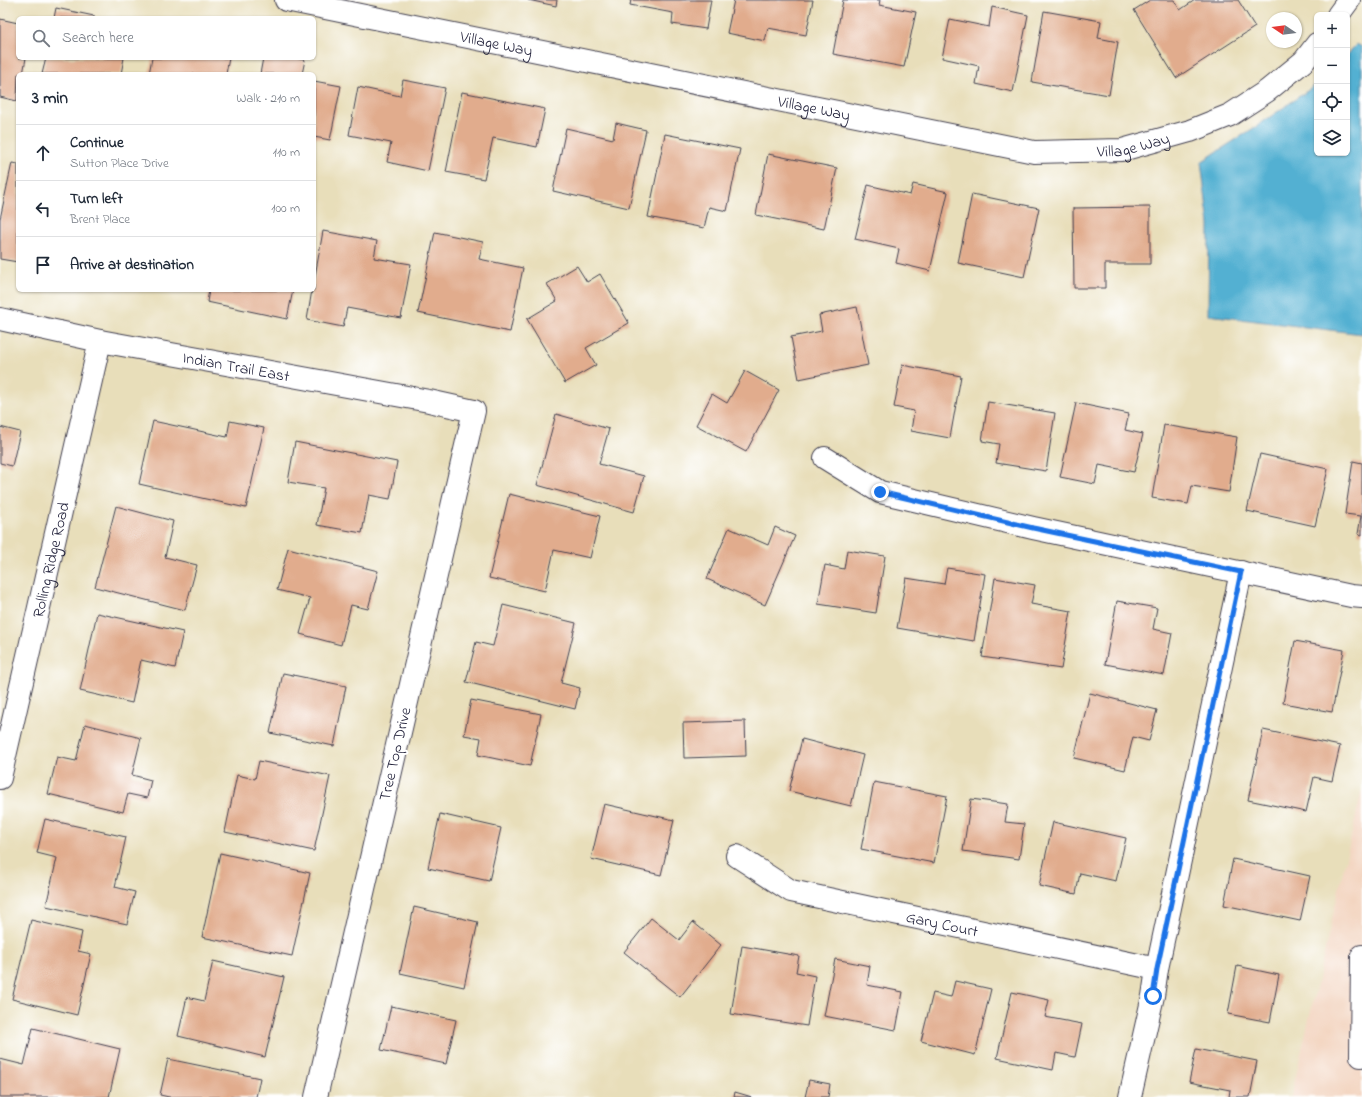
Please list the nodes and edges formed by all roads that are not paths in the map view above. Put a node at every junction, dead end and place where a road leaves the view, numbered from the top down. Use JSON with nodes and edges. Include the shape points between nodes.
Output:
{"nodes":[{"id":1,"x":286,"y":0,"type":"edge"},
{"id":2,"x":1349,"y":0,"type":"edge"},
{"id":3,"x":1340,"y":12,"type":"edge"},
{"id":4,"x":1314,"y":48,"type":"edge"},
{"id":5,"x":0,"y":319,"type":"edge"},
{"id":6,"x":100,"y":341,"type":"junction"},
{"id":7,"x":474,"y":411,"type":"joint"},
{"id":8,"x":826,"y":458,"type":"dead end"},
{"id":9,"x":1241,"y":572,"type":"junction"},
{"id":10,"x":1362,"y":597,"type":"edge"},
{"id":11,"x":0,"y":778,"type":"edge"},
{"id":12,"x":736,"y":856,"type":"dead end"},
{"id":13,"x":1362,"y":956,"type":"edge"},
{"id":14,"x":1157,"y":969,"type":"junction"},
{"id":15,"x":1361,"y":1056,"type":"dead end"},
{"id":16,"x":316,"y":1097,"type":"edge"},
{"id":17,"x":1130,"y":1097,"type":"edge"}],
"edges":[{"from":1,"to":4,"type":"street","name":"Village Way","via":[[1034,152],[1122,150],[1190,131],[1230,115],[1267,91],[1304,61]]},
{"from":2,"to":3,"type":"street"},
{"from":5,"to":6,"type":"street","name":"Indian Trail East"},
{"from":6,"to":7,"type":"street","name":"Indian Trail East"},
{"from":6,"to":11,"type":"street","name":"Rolling Ridge Road"},
{"from":7,"to":16,"type":"street","name":"Tree Top Drive"},
{"from":8,"to":9,"type":"street","via":[[880,492],[1033,528]]},
{"from":9,"to":10,"type":"street"},
{"from":9,"to":14,"type":"street"},
{"from":12,"to":14,"type":"street","name":"Gary Court","via":[[791,891]]},
{"from":13,"to":15,"type":"street"},
{"from":14,"to":17,"type":"street"}]}
